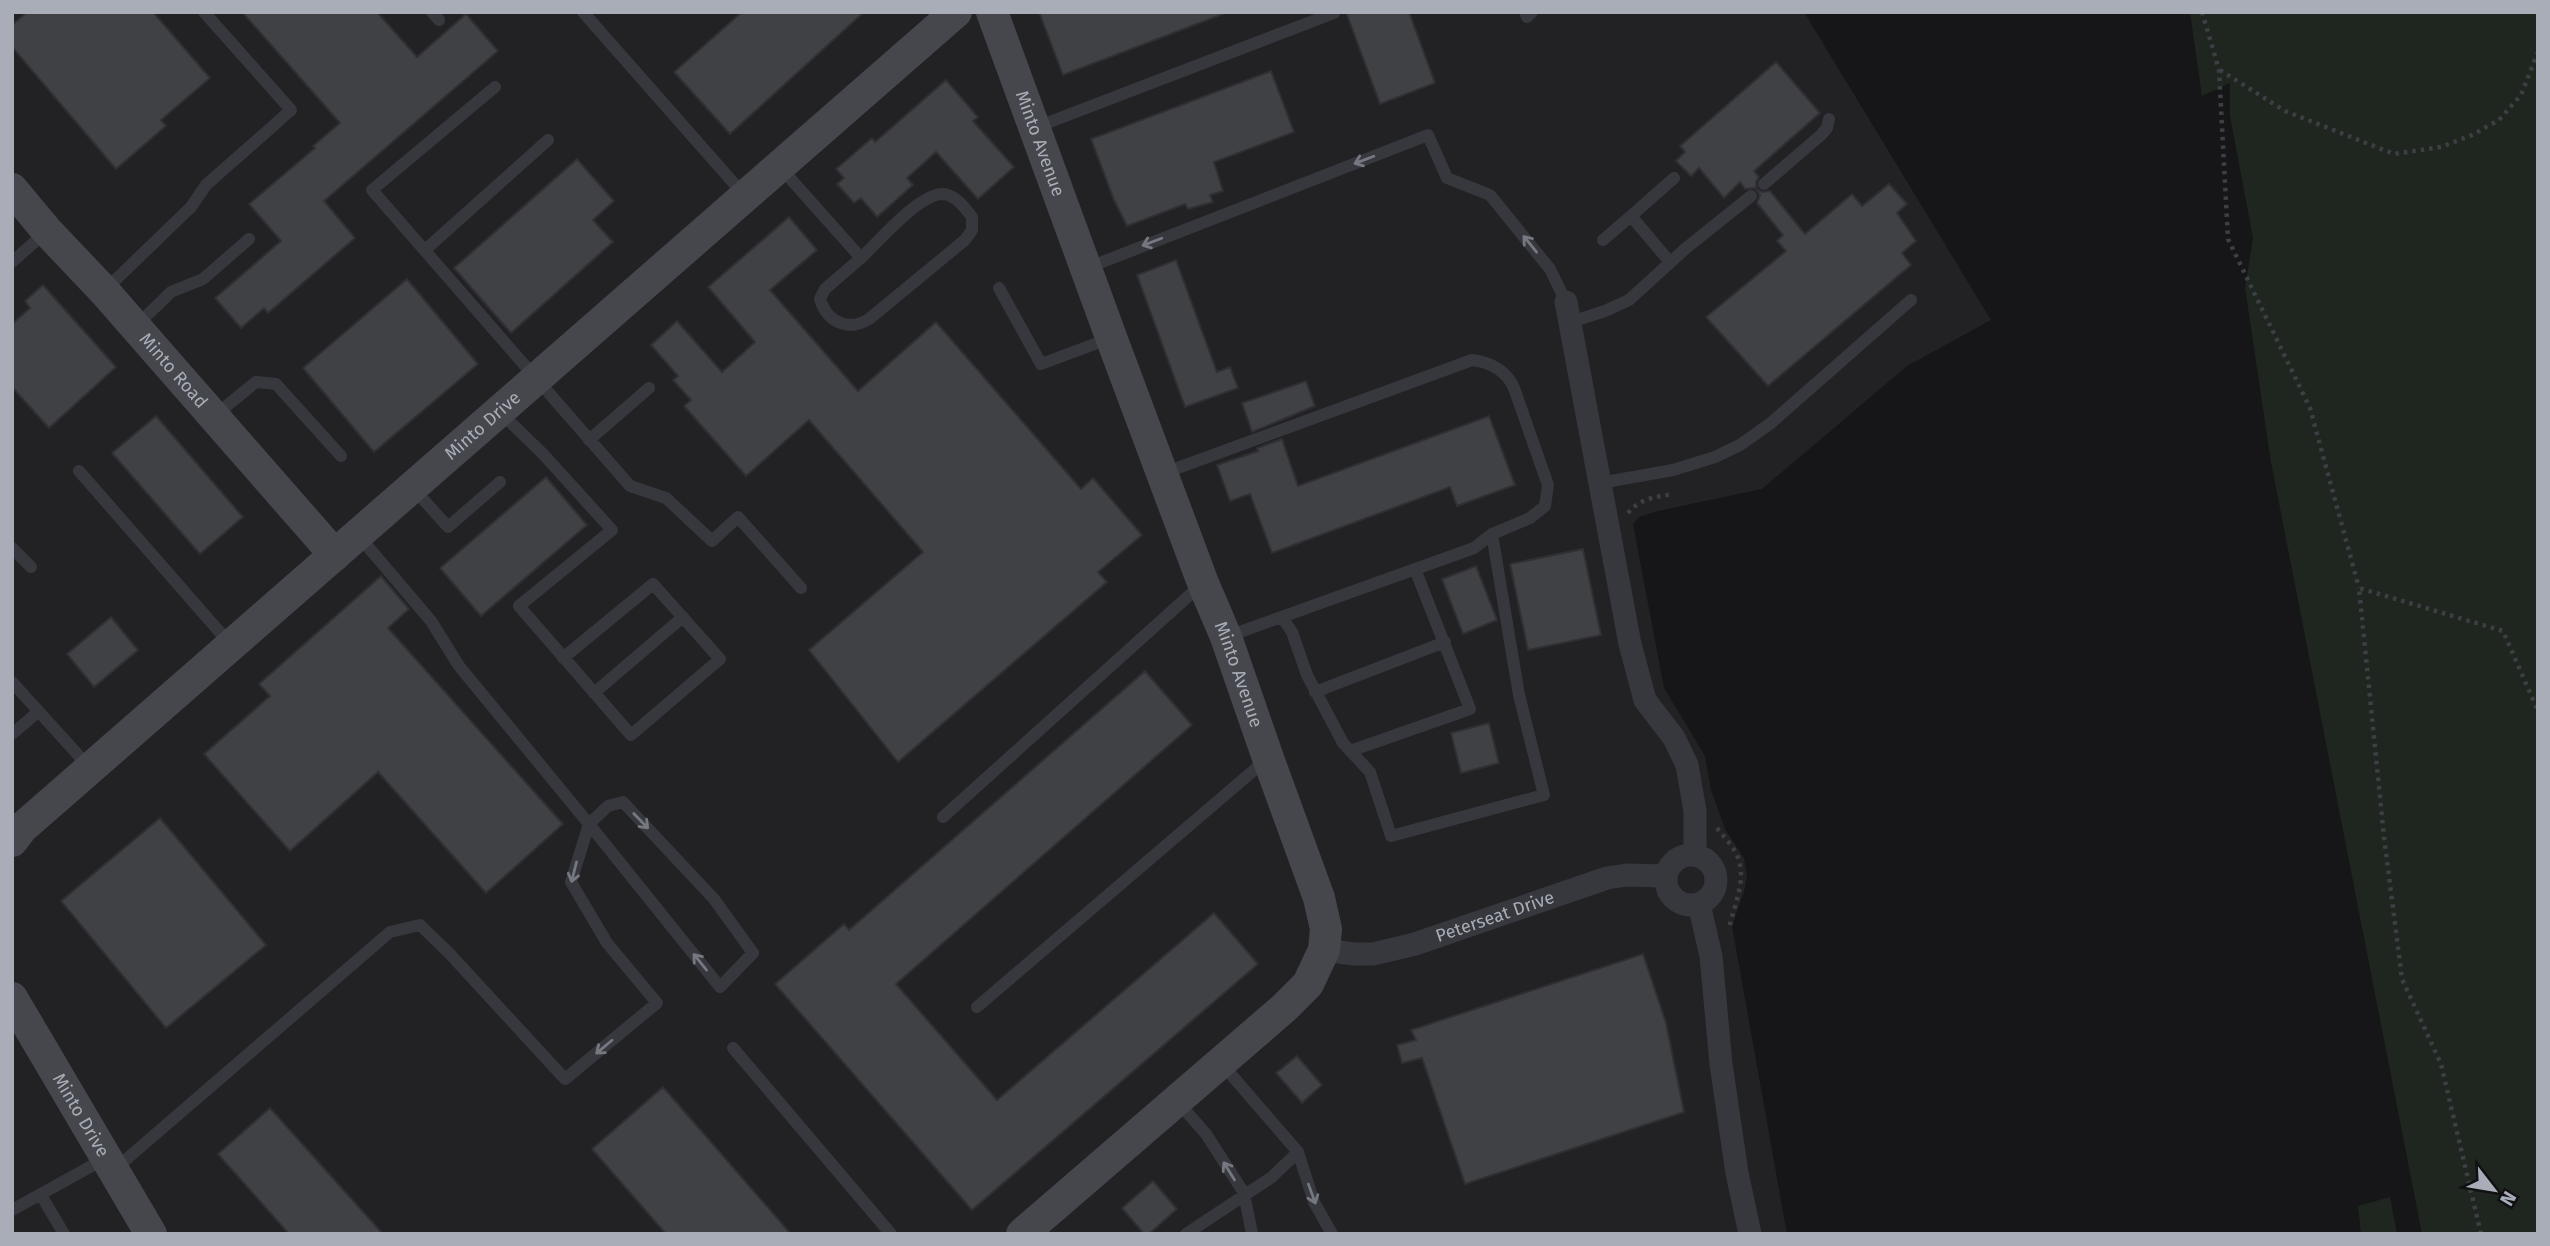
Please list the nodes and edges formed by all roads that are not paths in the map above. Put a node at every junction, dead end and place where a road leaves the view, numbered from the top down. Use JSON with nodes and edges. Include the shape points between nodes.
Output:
{"nodes":[{"id":1,"x":204,"y":12,"type":"edge"},
{"id":2,"x":583,"y":12,"type":"edge"},
{"id":3,"x":956,"y":12,"type":"edge"},
{"id":4,"x":992,"y":12,"type":"edge"},
{"id":5,"x":1525,"y":12,"type":"edge"},
{"id":6,"x":1532,"y":12,"type":"edge"},
{"id":7,"x":1334,"y":13,"type":"edge"},
{"id":8,"x":495,"y":87,"type":"dead end"},
{"id":9,"x":1829,"y":119,"type":"dead end"},
{"id":10,"x":1034,"y":128,"type":"junction"},
{"id":11,"x":548,"y":140,"type":"dead end"},
{"id":12,"x":779,"y":167,"type":"junction"},
{"id":13,"x":1674,"y":178,"type":"dead end"},
{"id":14,"x":1764,"y":184,"type":"dead end"},
{"id":15,"x":12,"y":189,"type":"edge"},
{"id":16,"x":745,"y":196,"type":"junction"},
{"id":17,"x":1751,"y":196,"type":"dead end"},
{"id":18,"x":1631,"y":216,"type":"junction"},
{"id":19,"x":47,"y":231,"type":"junction"},
{"id":20,"x":250,"y":239,"type":"dead end"},
{"id":21,"x":1603,"y":240,"type":"dead end"},
{"id":22,"x":425,"y":250,"type":"junction"},
{"id":23,"x":861,"y":258,"type":"junction"},
{"id":24,"x":12,"y":262,"type":"edge"},
{"id":25,"x":1670,"y":262,"type":"junction"},
{"id":26,"x":1087,"y":268,"type":"junction"},
{"id":27,"x":999,"y":288,"type":"dead end"},
{"id":28,"x":104,"y":291,"type":"junction"},
{"id":29,"x":1911,"y":300,"type":"dead end"},
{"id":30,"x":1568,"y":310,"type":"junction"},
{"id":31,"x":135,"y":327,"type":"junction"},
{"id":32,"x":1111,"y":337,"type":"junction"},
{"id":33,"x":537,"y":378,"type":"junction"},
{"id":34,"x":649,"y":388,"type":"dead end"},
{"id":35,"x":499,"y":411,"type":"junction"},
{"id":36,"x":213,"y":417,"type":"junction"},
{"id":37,"x":589,"y":440,"type":"junction"},
{"id":38,"x":341,"y":456,"type":"dead end"},
{"id":39,"x":79,"y":471,"type":"dead end"},
{"id":40,"x":1164,"y":473,"type":"junction"},
{"id":41,"x":500,"y":482,"type":"dead end"},
{"id":42,"x":1600,"y":483,"type":"junction"},
{"id":43,"x":412,"y":487,"type":"junction"},
{"id":44,"x":1492,"y":534,"type":"junction"},
{"id":45,"x":346,"y":545,"type":"junction"},
{"id":46,"x":12,"y":548,"type":"edge"},
{"id":47,"x":31,"y":567,"type":"dead end"},
{"id":48,"x":1415,"y":569,"type":"junction"},
{"id":49,"x":1203,"y":583,"type":"junction"},
{"id":50,"x":801,"y":588,"type":"dead end"},
{"id":51,"x":683,"y":617,"type":"junction"},
{"id":52,"x":1282,"y":617,"type":"junction"},
{"id":53,"x":1226,"y":637,"type":"junction"},
{"id":54,"x":1445,"y":642,"type":"junction"},
{"id":55,"x":231,"y":645,"type":"junction"},
{"id":56,"x":564,"y":658,"type":"junction"},
{"id":57,"x":12,"y":682,"type":"edge"},
{"id":58,"x":1315,"y":692,"type":"junction"},
{"id":59,"x":594,"y":693,"type":"junction"},
{"id":60,"x":38,"y":712,"type":"junction"},
{"id":61,"x":12,"y":734,"type":"edge"},
{"id":62,"x":1350,"y":751,"type":"junction"},
{"id":63,"x":1268,"y":758,"type":"junction"},
{"id":64,"x":91,"y":768,"type":"junction"},
{"id":65,"x":943,"y":817,"type":"dead end"},
{"id":66,"x":589,"y":824,"type":"junction"},
{"id":67,"x":12,"y":841,"type":"edge"},
{"id":68,"x":1695,"y":855,"type":"junction"},
{"id":69,"x":1666,"y":876,"type":"junction"},
{"id":70,"x":1699,"y":904,"type":"junction"},
{"id":71,"x":1324,"y":950,"type":"junction"},
{"id":72,"x":14,"y":1007,"type":"edge"},
{"id":73,"x":977,"y":1007,"type":"dead end"},
{"id":74,"x":733,"y":1048,"type":"dead end"},
{"id":75,"x":1221,"y":1063,"type":"junction"},
{"id":76,"x":1177,"y":1101,"type":"junction"},
{"id":77,"x":1298,"y":1152,"type":"junction"},
{"id":78,"x":110,"y":1164,"type":"junction"},
{"id":79,"x":1244,"y":1193,"type":"junction"},
{"id":80,"x":41,"y":1195,"type":"junction"},
{"id":81,"x":12,"y":1210,"type":"edge"},
{"id":82,"x":64,"y":1234,"type":"edge"},
{"id":83,"x":151,"y":1234,"type":"edge"},
{"id":84,"x":891,"y":1234,"type":"edge"},
{"id":85,"x":1022,"y":1234,"type":"edge"},
{"id":86,"x":1186,"y":1234,"type":"edge"},
{"id":87,"x":1252,"y":1234,"type":"edge"},
{"id":88,"x":1332,"y":1234,"type":"edge"},
{"id":89,"x":1750,"y":1234,"type":"edge"}],
"edges":[{"from":1,"to":28,"type":"lane","via":[[291,110],[206,185],[191,207]]},
{"from":2,"to":16,"type":"lane"},
{"from":3,"to":12,"type":"street","name":"Minto Drive"},
{"from":4,"to":10,"type":"street","name":"Minto Avenue"},
{"from":5,"to":6,"type":"lane","via":[[1527,18]]},
{"from":7,"to":10,"type":"lane"},
{"from":8,"to":22,"type":"lane","via":[[372,190]]},
{"from":9,"to":14,"type":"lane","via":[[1821,135]]},
{"from":10,"to":26,"type":"street","name":"Minto Avenue"},
{"from":11,"to":22,"type":"lane"},
{"from":12,"to":16,"type":"street","name":"Minto Drive"},
{"from":12,"to":23,"type":"lane"},
{"from":13,"to":18,"type":"lane"},
{"from":15,"to":19,"type":"street","name":"Minto Road"},
{"from":16,"to":33,"type":"street","name":"Minto Drive"},
{"from":17,"to":25,"type":"lane"},
{"from":18,"to":21,"type":"lane"},
{"from":18,"to":25,"type":"lane"},
{"from":19,"to":24,"type":"lane"},
{"from":19,"to":28,"type":"street","name":"Minto Road"},
{"from":20,"to":31,"type":"lane","via":[[203,279],[172,292]]},
{"from":22,"to":33,"type":"lane"},
{"from":23,"to":23,"type":"lane","via":[[825,289],[820,299],[828,315],[850,327],[869,319],[965,240],[972,230],[972,217],[952,196],[942,194],[922,201]]},
{"from":25,"to":30,"type":"lane","via":[[1617,307],[1577,320]]},
{"from":30,"to":26,"type":"lane","one_way":true,"via":[[1550,269],[1490,195],[1447,178],[1428,135]]},
{"from":26,"to":32,"type":"street","name":"Minto Avenue"},
{"from":27,"to":32,"type":"lane","via":[[1041,364]]},
{"from":28,"to":31,"type":"street","name":"Minto Road"},
{"from":29,"to":42,"type":"lane","via":[[1740,445],[1673,470]]},
{"from":30,"to":42,"type":"street"},
{"from":31,"to":36,"type":"street","name":"Minto Road"},
{"from":32,"to":40,"type":"street","name":"Minto Avenue"},
{"from":33,"to":35,"type":"street","name":"Minto Drive"},
{"from":33,"to":37,"type":"lane"},
{"from":34,"to":37,"type":"lane"},
{"from":35,"to":43,"type":"street","name":"Minto Drive"},
{"from":35,"to":56,"type":"lane","via":[[612,530],[519,606]]},
{"from":36,"to":38,"type":"lane","via":[[256,382],[276,384]]},
{"from":36,"to":45,"type":"street","name":"Minto Road"},
{"from":37,"to":50,"type":"lane","via":[[630,486],[666,498],[712,541],[738,517]]},
{"from":39,"to":55,"type":"lane"},
{"from":40,"to":44,"type":"lane","via":[[1472,360],[1483,361],[1510,380],[1548,485],[1545,506]]},
{"from":40,"to":49,"type":"street","name":"Minto Avenue"},
{"from":41,"to":43,"type":"lane","via":[[448,527]]},
{"from":42,"to":68,"type":"street","via":[[1645,700],[1674,738],[1687,765],[1695,811]]},
{"from":43,"to":45,"type":"street","name":"Minto Drive"},
{"from":44,"to":48,"type":"lane","via":[[1474,548]]},
{"from":44,"to":62,"type":"lane","via":[[1519,695],[1544,795],[1391,836],[1370,772]]},
{"from":45,"to":55,"type":"street","name":"Minto Drive"},
{"from":45,"to":66,"type":"lane","via":[[431,621],[459,666]]},
{"from":46,"to":47,"type":"lane"},
{"from":48,"to":52,"type":"lane"},
{"from":48,"to":54,"type":"lane"},
{"from":49,"to":53,"type":"street","name":"Minto Avenue"},
{"from":49,"to":65,"type":"lane"},
{"from":51,"to":56,"type":"lane","via":[[653,584]]},
{"from":51,"to":59,"type":"lane"},
{"from":51,"to":59,"type":"lane","via":[[720,659],[631,735]]},
{"from":52,"to":53,"type":"lane"},
{"from":52,"to":58,"type":"lane"},
{"from":53,"to":63,"type":"street","name":"Minto Avenue"},
{"from":54,"to":58,"type":"lane"},
{"from":54,"to":62,"type":"lane","via":[[1469,709]]},
{"from":55,"to":64,"type":"street","name":"Minto Drive"},
{"from":56,"to":59,"type":"lane"},
{"from":57,"to":60,"type":"lane"},
{"from":58,"to":62,"type":"lane"},
{"from":60,"to":61,"type":"lane"},
{"from":60,"to":64,"type":"lane"},
{"from":63,"to":71,"type":"street","name":"Minto Avenue","via":[[1319,898],[1326,929]]},
{"from":63,"to":73,"type":"lane"},
{"from":64,"to":67,"type":"street","name":"Minto Drive"},
{"from":66,"to":66,"type":"lane","one_way":true,"via":[[608,806],[623,802],[714,899],[753,953],[720,987]]},
{"from":66,"to":78,"type":"lane","one_way":true,"via":[[571,882],[607,943],[657,1003],[565,1079],[420,925],[390,932]]},
{"from":68,"to":69,"type":"street","via":[[1679,857]]},
{"from":68,"to":70,"type":"street","via":[[1710,862],[1716,877],[1712,893]]},
{"from":69,"to":70,"type":"street","via":[[1675,899]]},
{"from":69,"to":71,"type":"street","name":"Peterseat Drive","via":[[1607,878],[1394,950],[1354,954]]},
{"from":70,"to":89,"type":"street","via":[[1711,957],[1721,1063]]},
{"from":71,"to":75,"type":"street","name":"Minto Avenue","via":[[1308,984]]},
{"from":72,"to":78,"type":"street","name":"Minto Drive"},
{"from":74,"to":84,"type":"lane"},
{"from":75,"to":76,"type":"street","name":"Minto Avenue"},
{"from":75,"to":77,"type":"lane"},
{"from":79,"to":76,"type":"lane","one_way":true,"via":[[1206,1134]]},
{"from":76,"to":85,"type":"street","name":"Minto Avenue"},
{"from":77,"to":79,"type":"lane","via":[[1272,1177]]},
{"from":77,"to":88,"type":"lane","one_way":true,"via":[[1314,1202]]},
{"from":78,"to":80,"type":"lane"},
{"from":78,"to":83,"type":"street","name":"Minto Drive"},
{"from":79,"to":86,"type":"lane"},
{"from":79,"to":87,"type":"lane"},
{"from":80,"to":81,"type":"lane"},
{"from":80,"to":82,"type":"lane"}]}
